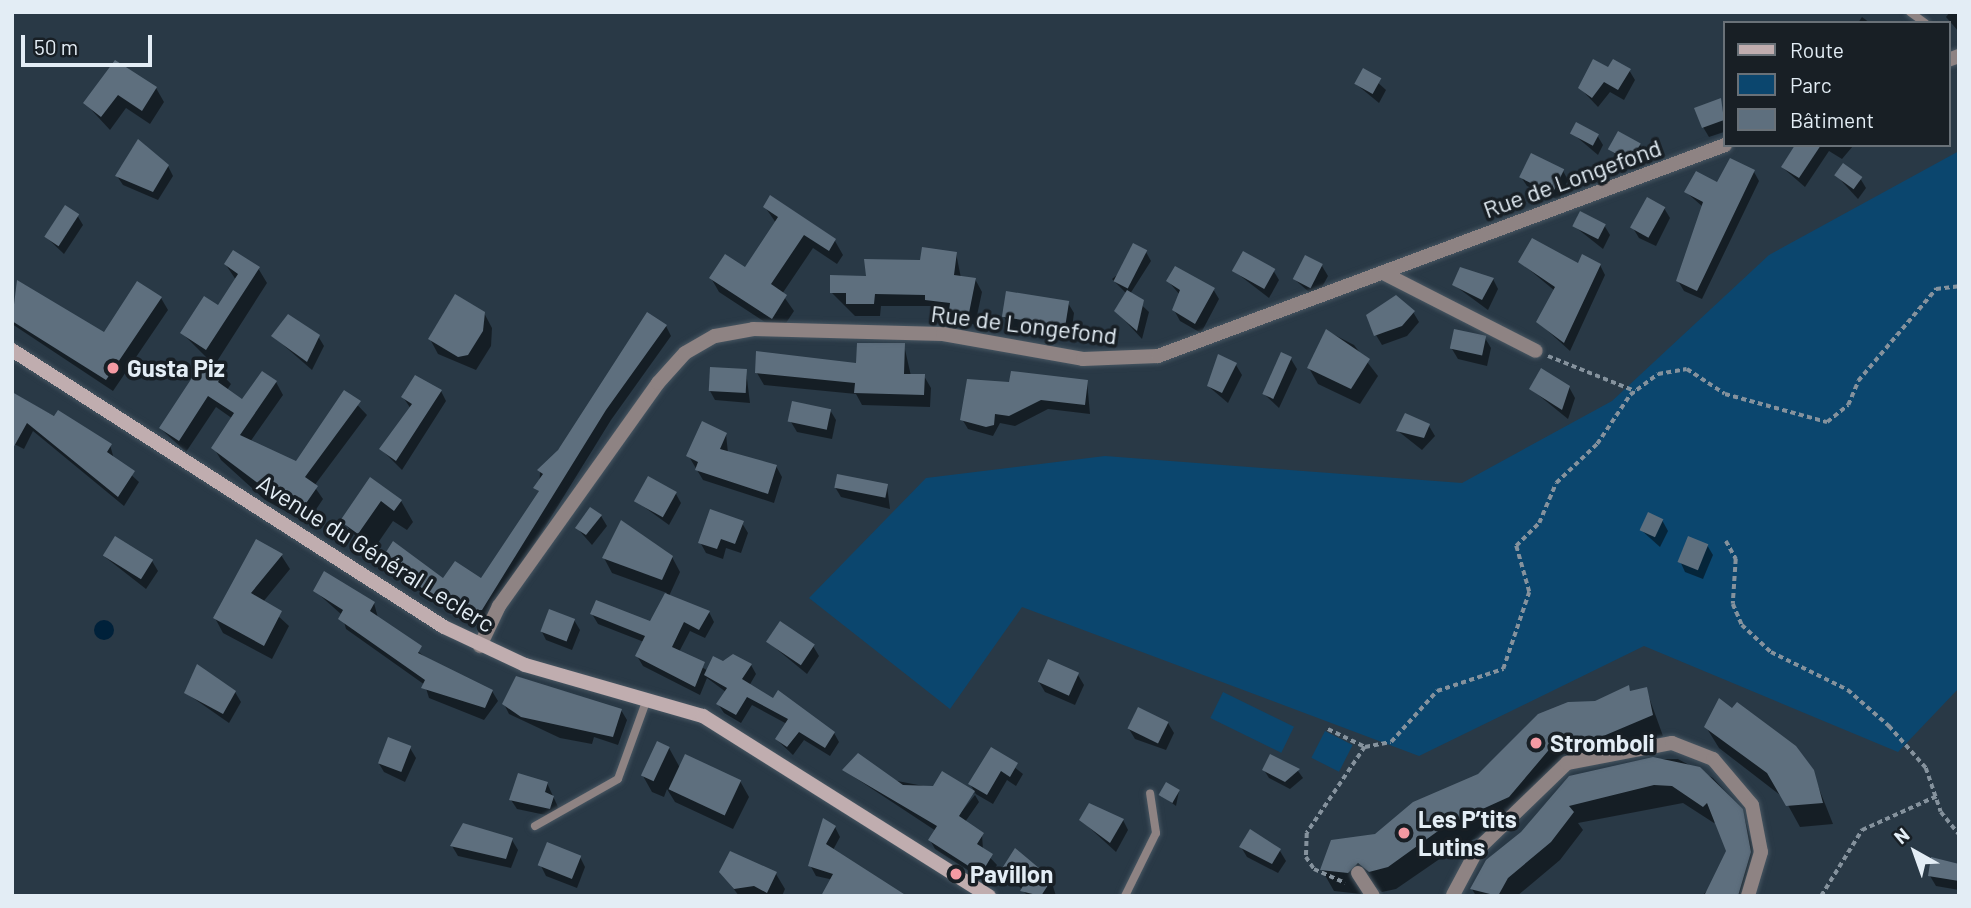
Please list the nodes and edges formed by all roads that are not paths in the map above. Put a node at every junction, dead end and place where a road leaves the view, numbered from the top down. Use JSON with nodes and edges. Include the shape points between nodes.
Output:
{"nodes":[{"id":1,"x":1722,"y":146,"type":"edge"},
{"id":2,"x":1385,"y":274,"type":"junction"},
{"id":3,"x":1536,"y":351,"type":"road end"},
{"id":4,"x":14,"y":356,"type":"edge"},
{"id":5,"x":480,"y":646,"type":"junction"},
{"id":6,"x":648,"y":696,"type":"junction"},
{"id":7,"x":1150,"y":793,"type":"dead end"},
{"id":8,"x":536,"y":826,"type":"dead end"},
{"id":9,"x":1358,"y":873,"type":"dead end"},
{"id":10,"x":1370,"y":891,"type":"edge"},
{"id":11,"x":989,"y":896,"type":"edge"},
{"id":12,"x":1125,"y":896,"type":"edge"},
{"id":13,"x":1454,"y":896,"type":"edge"},
{"id":14,"x":1748,"y":896,"type":"edge"}],
"edges":[{"from":1,"to":2,"type":"street","name":"Rue de Longefond"},
{"from":2,"to":3,"type":"street"},
{"from":2,"to":5,"type":"street","name":"Rue de Longefond","via":[[1158,356],[1116,360],[943,334],[754,329],[715,336],[685,353],[658,383],[499,606]]},
{"from":4,"to":5,"type":"main road","name":"Avenue du Général Leclerc"},
{"from":5,"to":6,"type":"main road","name":"Avenue du Général Leclerc","via":[[525,664]]},
{"from":6,"to":8,"type":"lane","via":[[618,779]]},
{"from":6,"to":11,"type":"main road","name":"Avenue du Général Leclerc","via":[[734,734]]},
{"from":7,"to":12,"type":"lane","via":[[1156,833]]},
{"from":9,"to":10,"type":"street"},
{"from":13,"to":14,"type":"street","via":[[1477,850],[1567,763],[1672,743],[1713,758],[1752,805],[1761,852]]}]}
